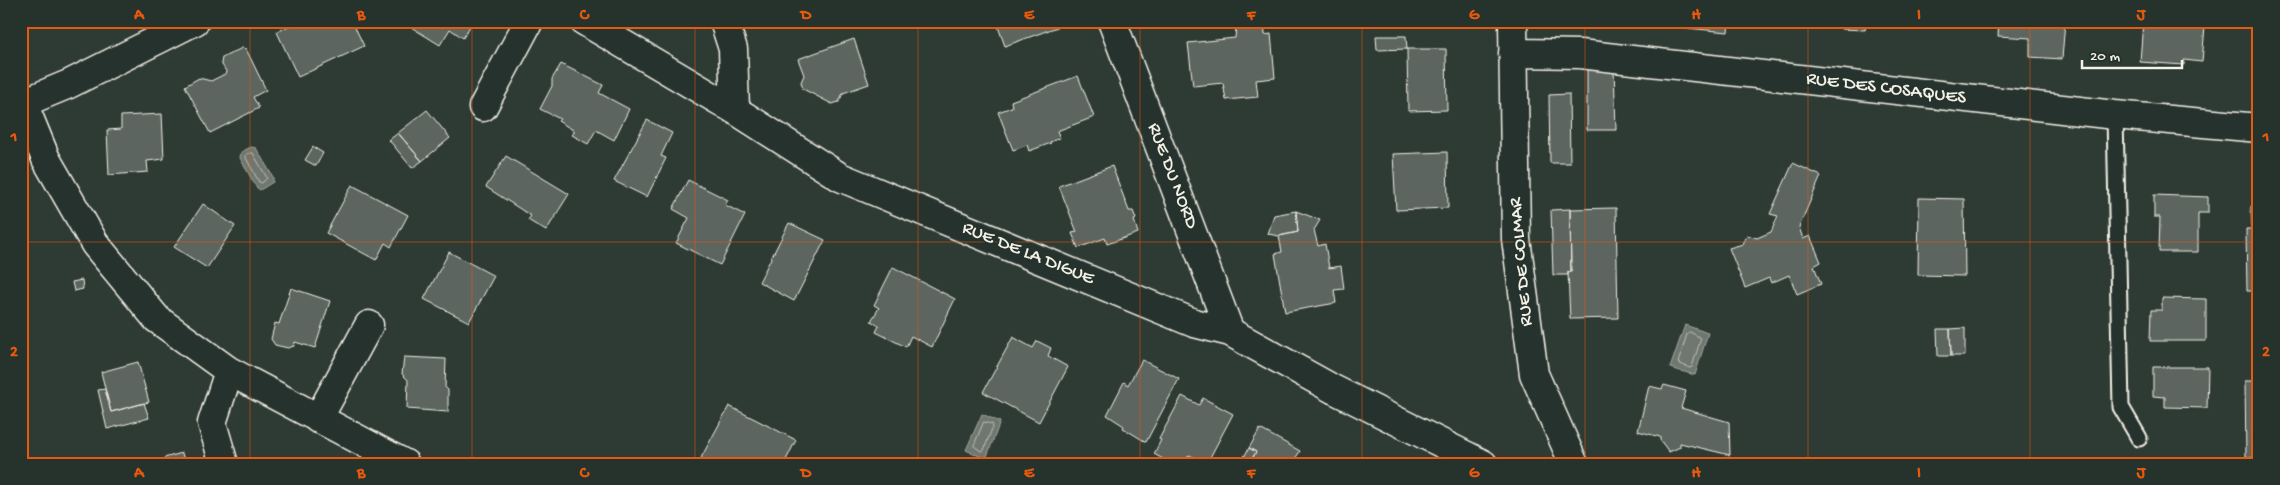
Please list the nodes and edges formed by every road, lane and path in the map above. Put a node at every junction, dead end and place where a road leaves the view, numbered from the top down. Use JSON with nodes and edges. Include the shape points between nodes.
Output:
{"nodes":[{"id":1,"x":195,"y":21,"type":"edge"},
{"id":2,"x":529,"y":21,"type":"edge"},
{"id":3,"x":584,"y":21,"type":"edge"},
{"id":4,"x":724,"y":21,"type":"edge"},
{"id":5,"x":1112,"y":21,"type":"edge"},
{"id":6,"x":1512,"y":21,"type":"edge"},
{"id":7,"x":1513,"y":53,"type":"junction"},
{"id":8,"x":483,"y":107,"type":"dead end"},
{"id":9,"x":735,"y":110,"type":"junction"},
{"id":10,"x":2115,"y":115,"type":"junction"},
{"id":11,"x":2259,"y":128,"type":"edge"},
{"id":12,"x":369,"y":326,"type":"dead end"},
{"id":13,"x":1230,"y":332,"type":"junction"},
{"id":14,"x":229,"y":371,"type":"junction"},
{"id":15,"x":318,"y":419,"type":"junction"},
{"id":16,"x":2139,"y":438,"type":"dead end"},
{"id":17,"x":1571,"y":463,"type":"edge"},
{"id":18,"x":224,"y":464,"type":"edge"},
{"id":19,"x":405,"y":464,"type":"edge"},
{"id":20,"x":1483,"y":464,"type":"edge"}],
"edges":[{"from":1,"to":14,"type":"street","via":[[69,84],[23,103],[46,159],[95,244],[157,319]]},
{"from":2,"to":8,"type":"street"},
{"from":3,"to":9,"type":"street","name":"RUE DE LA DIGUE"},
{"from":4,"to":9,"type":"street","via":[[734,49]]},
{"from":5,"to":13,"type":"street","name":"RUE DU NORD"},
{"from":6,"to":7,"type":"street","name":"RUE DE COLMAR"},
{"from":7,"to":10,"type":"street","name":"RUE DES COSAQUES","via":[[1580,54]]},
{"from":7,"to":17,"type":"street","name":"RUE DE COLMAR","via":[[1516,239],[1534,374]]},
{"from":9,"to":13,"type":"street","name":"RUE DE LA DIGUE","via":[[840,177],[1194,323]]},
{"from":10,"to":11,"type":"street","name":"RUE DES COSAQUES"},
{"from":10,"to":16,"type":"lane","via":[[2121,407]]},
{"from":12,"to":15,"type":"street"},
{"from":13,"to":20,"type":"street","name":"RUE DE LA DIGUE"},
{"from":14,"to":15,"type":"street"},
{"from":14,"to":18,"type":"street","via":[[212,423]]},
{"from":15,"to":19,"type":"street"}]}
